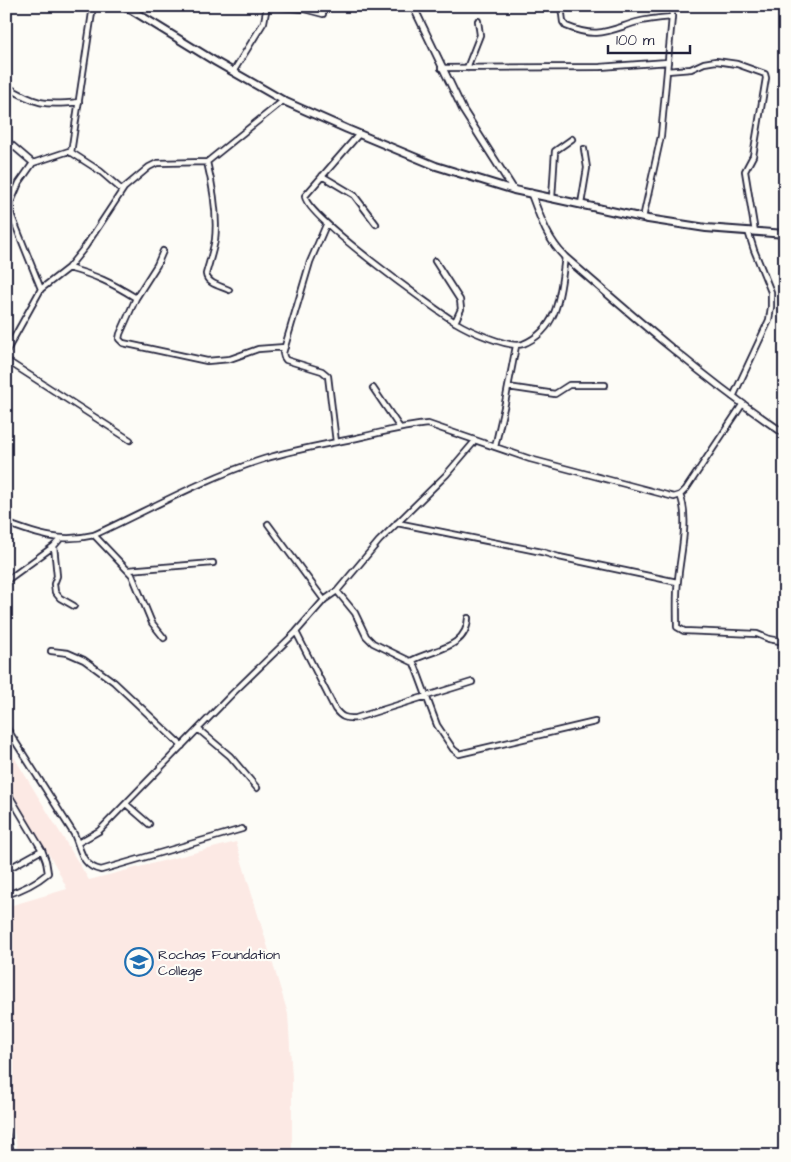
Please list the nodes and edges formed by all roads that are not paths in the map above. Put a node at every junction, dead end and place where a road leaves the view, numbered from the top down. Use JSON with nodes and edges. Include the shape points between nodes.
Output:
{"nodes":[{"id":1,"x":93,"y":6,"type":"edge"},
{"id":2,"x":125,"y":6,"type":"edge"},
{"id":3,"x":267,"y":6,"type":"edge"},
{"id":4,"x":413,"y":6,"type":"edge"},
{"id":5,"x":561,"y":6,"type":"edge"},
{"id":6,"x":672,"y":6,"type":"edge"},
{"id":7,"x":323,"y":14,"type":"dead end"},
{"id":8,"x":672,"y":16,"type":"junction"},
{"id":9,"x":478,"y":21,"type":"dead end"},
{"id":10,"x":668,"y":62,"type":"junction"},
{"id":11,"x":441,"y":68,"type":"junction"},
{"id":12,"x":467,"y":68,"type":"junction"},
{"id":13,"x":667,"y":71,"type":"junction"},
{"id":14,"x":232,"y":72,"type":"junction"},
{"id":15,"x":6,"y":86,"type":"edge"},
{"id":16,"x":284,"y":100,"type":"junction"},
{"id":17,"x":79,"y":102,"type":"junction"},
{"id":18,"x":359,"y":134,"type":"junction"},
{"id":19,"x":572,"y":139,"type":"dead end"},
{"id":20,"x":6,"y":140,"type":"edge"},
{"id":21,"x":584,"y":149,"type":"dead end"},
{"id":22,"x":71,"y":153,"type":"junction"},
{"id":23,"x":207,"y":162,"type":"junction"},
{"id":24,"x":33,"y":163,"type":"junction"},
{"id":25,"x":322,"y":176,"type":"junction"},
{"id":26,"x":122,"y":190,"type":"junction"},
{"id":27,"x":514,"y":190,"type":"junction"},
{"id":28,"x":531,"y":193,"type":"junction"},
{"id":29,"x":552,"y":198,"type":"junction"},
{"id":30,"x":581,"y":204,"type":"junction"},
{"id":31,"x":643,"y":218,"type":"junction"},
{"id":32,"x":376,"y":224,"type":"dead end"},
{"id":33,"x":326,"y":225,"type":"junction"},
{"id":34,"x":752,"y":232,"type":"junction"},
{"id":35,"x":785,"y":234,"type":"edge"},
{"id":36,"x":163,"y":251,"type":"dead end"},
{"id":37,"x":565,"y":257,"type":"junction"},
{"id":38,"x":435,"y":261,"type":"dead end"},
{"id":39,"x":68,"y":268,"type":"junction"},
{"id":40,"x":41,"y":289,"type":"junction"},
{"id":41,"x":229,"y":290,"type":"dead end"},
{"id":42,"x":136,"y":298,"type":"junction"},
{"id":43,"x":455,"y":322,"type":"junction"},
{"id":44,"x":516,"y":346,"type":"junction"},
{"id":45,"x":285,"y":347,"type":"junction"},
{"id":46,"x":6,"y":352,"type":"edge"},
{"id":47,"x":6,"y":360,"type":"edge"},
{"id":48,"x":604,"y":385,"type":"dead end"},
{"id":49,"x":508,"y":387,"type":"junction"},
{"id":50,"x":373,"y":388,"type":"dead end"},
{"id":51,"x":733,"y":398,"type":"junction"},
{"id":52,"x":742,"y":405,"type":"junction"},
{"id":53,"x":400,"y":428,"type":"junction"},
{"id":54,"x":785,"y":434,"type":"edge"},
{"id":55,"x":130,"y":440,"type":"dead end"},
{"id":56,"x":475,"y":441,"type":"junction"},
{"id":57,"x":336,"y":442,"type":"junction"},
{"id":58,"x":494,"y":448,"type":"junction"},
{"id":59,"x":680,"y":495,"type":"junction"},
{"id":60,"x":6,"y":523,"type":"edge"},
{"id":61,"x":397,"y":523,"type":"junction"},
{"id":62,"x":268,"y":524,"type":"dead end"},
{"id":63,"x":94,"y":535,"type":"junction"},
{"id":64,"x":60,"y":539,"type":"junction"},
{"id":65,"x":54,"y":546,"type":"junction"},
{"id":66,"x":213,"y":563,"type":"dead end"},
{"id":67,"x":128,"y":570,"type":"junction"},
{"id":68,"x":6,"y":581,"type":"edge"},
{"id":69,"x":677,"y":582,"type":"junction"},
{"id":70,"x":337,"y":591,"type":"junction"},
{"id":71,"x":324,"y":600,"type":"junction"},
{"id":72,"x":74,"y":606,"type":"dead end"},
{"id":73,"x":468,"y":618,"type":"dead end"},
{"id":74,"x":296,"y":632,"type":"junction"},
{"id":75,"x":164,"y":638,"type":"dead end"},
{"id":76,"x":785,"y":642,"type":"edge"},
{"id":77,"x":51,"y":651,"type":"dead end"},
{"id":78,"x":411,"y":661,"type":"junction"},
{"id":79,"x":472,"y":682,"type":"dead end"},
{"id":80,"x":426,"y":696,"type":"junction"},
{"id":81,"x":595,"y":722,"type":"dead end"},
{"id":82,"x":6,"y":727,"type":"edge"},
{"id":83,"x":198,"y":729,"type":"junction"},
{"id":84,"x":182,"y":746,"type":"junction"},
{"id":85,"x":257,"y":788,"type":"dead end"},
{"id":86,"x":6,"y":790,"type":"edge"},
{"id":87,"x":126,"y":804,"type":"junction"},
{"id":88,"x":149,"y":824,"type":"dead end"},
{"id":89,"x":242,"y":829,"type":"dead end"},
{"id":90,"x":78,"y":843,"type":"junction"},
{"id":91,"x":42,"y":850,"type":"junction"},
{"id":92,"x":6,"y":870,"type":"edge"},
{"id":93,"x":6,"y":895,"type":"edge"},
{"id":94,"x":6,"y":1132,"type":"edge"},
{"id":95,"x":12,"y":1156,"type":"edge"}],
"edges":[{"from":1,"to":17,"type":"street"},
{"from":2,"to":14,"type":"main road"},
{"from":3,"to":7,"type":"street"},
{"from":3,"to":14,"type":"street","via":[[264,22]]},
{"from":4,"to":11,"type":"street"},
{"from":5,"to":8,"type":"street","via":[[566,26],[587,34]]},
{"from":6,"to":8,"type":"street"},
{"from":8,"to":10,"type":"street"},
{"from":9,"to":12,"type":"street","via":[[480,35]]},
{"from":10,"to":12,"type":"street","via":[[600,67]]},
{"from":10,"to":13,"type":"street"},
{"from":11,"to":12,"type":"street"},
{"from":11,"to":27,"type":"street","via":[[462,110]]},
{"from":13,"to":31,"type":"street","via":[[661,136]]},
{"from":13,"to":34,"type":"street","via":[[690,69],[716,60],[765,74],[754,156],[745,172]]},
{"from":14,"to":16,"type":"main road"},
{"from":15,"to":17,"type":"street","via":[[26,99],[42,104]]},
{"from":16,"to":18,"type":"main road"},
{"from":16,"to":23,"type":"street"},
{"from":17,"to":22,"type":"street"},
{"from":18,"to":25,"type":"street"},
{"from":18,"to":27,"type":"main road","via":[[436,166]]},
{"from":19,"to":29,"type":"street","via":[[555,151]]},
{"from":20,"to":24,"type":"street"},
{"from":21,"to":30,"type":"street","via":[[587,168]]},
{"from":22,"to":24,"type":"street","via":[[68,151]]},
{"from":22,"to":26,"type":"street"},
{"from":23,"to":26,"type":"street","via":[[157,163],[149,166]]},
{"from":23,"to":41,"type":"street","via":[[216,219],[215,241],[206,278]]},
{"from":24,"to":40,"type":"street","via":[[18,183],[11,202],[11,214]]},
{"from":25,"to":32,"type":"street","via":[[354,195]]},
{"from":25,"to":33,"type":"street","via":[[305,199]]},
{"from":26,"to":39,"type":"street"},
{"from":27,"to":28,"type":"main road"},
{"from":28,"to":29,"type":"main road"},
{"from":28,"to":37,"type":"street","via":[[544,229]]},
{"from":29,"to":30,"type":"main road"},
{"from":30,"to":31,"type":"main road"},
{"from":31,"to":34,"type":"main road"},
{"from":33,"to":43,"type":"street"},
{"from":33,"to":45,"type":"street","via":[[310,262]]},
{"from":34,"to":35,"type":"main road"},
{"from":34,"to":51,"type":"street","via":[[754,250],[772,292],[772,307]]},
{"from":36,"to":42,"type":"street","via":[[158,265]]},
{"from":37,"to":44,"type":"street","via":[[558,302],[549,326]]},
{"from":37,"to":51,"type":"street"},
{"from":38,"to":43,"type":"street","via":[[460,300],[461,309]]},
{"from":39,"to":40,"type":"street"},
{"from":39,"to":42,"type":"street","via":[[92,274]]},
{"from":40,"to":46,"type":"street"},
{"from":42,"to":45,"type":"street","via":[[120,334],[119,339],[123,343],[207,361],[230,359],[258,349]]},
{"from":43,"to":44,"type":"street","via":[[484,337]]},
{"from":44,"to":49,"type":"street"},
{"from":45,"to":57,"type":"street","via":[[286,360],[322,371],[328,376]]},
{"from":47,"to":55,"type":"street"},
{"from":48,"to":49,"type":"street","via":[[569,385],[555,394]]},
{"from":49,"to":58,"type":"street"},
{"from":50,"to":53,"type":"street"},
{"from":51,"to":52,"type":"street"},
{"from":52,"to":54,"type":"street"},
{"from":52,"to":59,"type":"street"},
{"from":53,"to":56,"type":"street","via":[[428,424]]},
{"from":53,"to":57,"type":"street"},
{"from":56,"to":58,"type":"street"},
{"from":56,"to":61,"type":"street"},
{"from":57,"to":63,"type":"street","via":[[264,459],[232,471]]},
{"from":58,"to":59,"type":"street","via":[[674,497]]},
{"from":59,"to":69,"type":"street","via":[[683,521]]},
{"from":60,"to":64,"type":"street"},
{"from":61,"to":69,"type":"street"},
{"from":61,"to":70,"type":"street"},
{"from":62,"to":71,"type":"street"},
{"from":63,"to":64,"type":"street"},
{"from":63,"to":67,"type":"street"},
{"from":64,"to":65,"type":"street"},
{"from":65,"to":68,"type":"street"},
{"from":65,"to":72,"type":"street","via":[[55,592]]},
{"from":66,"to":67,"type":"street"},
{"from":67,"to":75,"type":"street","via":[[152,623]]},
{"from":69,"to":76,"type":"street","via":[[677,626],[682,631],[757,634]]},
{"from":70,"to":71,"type":"street"},
{"from":70,"to":78,"type":"street","via":[[355,613],[372,643]]},
{"from":71,"to":74,"type":"street"},
{"from":73,"to":78,"type":"street","via":[[467,629],[460,640]]},
{"from":74,"to":80,"type":"street","via":[[335,708],[346,719]]},
{"from":74,"to":83,"type":"street"},
{"from":77,"to":84,"type":"street","via":[[68,653],[84,660],[114,682]]},
{"from":78,"to":80,"type":"street"},
{"from":79,"to":80,"type":"street"},
{"from":80,"to":81,"type":"street","via":[[438,725],[459,754]]},
{"from":82,"to":90,"type":"street"},
{"from":83,"to":84,"type":"street"},
{"from":83,"to":85,"type":"street","via":[[230,756]]},
{"from":84,"to":87,"type":"street"},
{"from":86,"to":91,"type":"street"},
{"from":87,"to":88,"type":"street"},
{"from":87,"to":90,"type":"street","via":[[99,831]]},
{"from":89,"to":90,"type":"street","via":[[101,870],[87,864],[79,852]]},
{"from":91,"to":92,"type":"street"},
{"from":91,"to":93,"type":"street","via":[[48,873],[22,890]]},
{"from":94,"to":95,"type":"street"}]}
